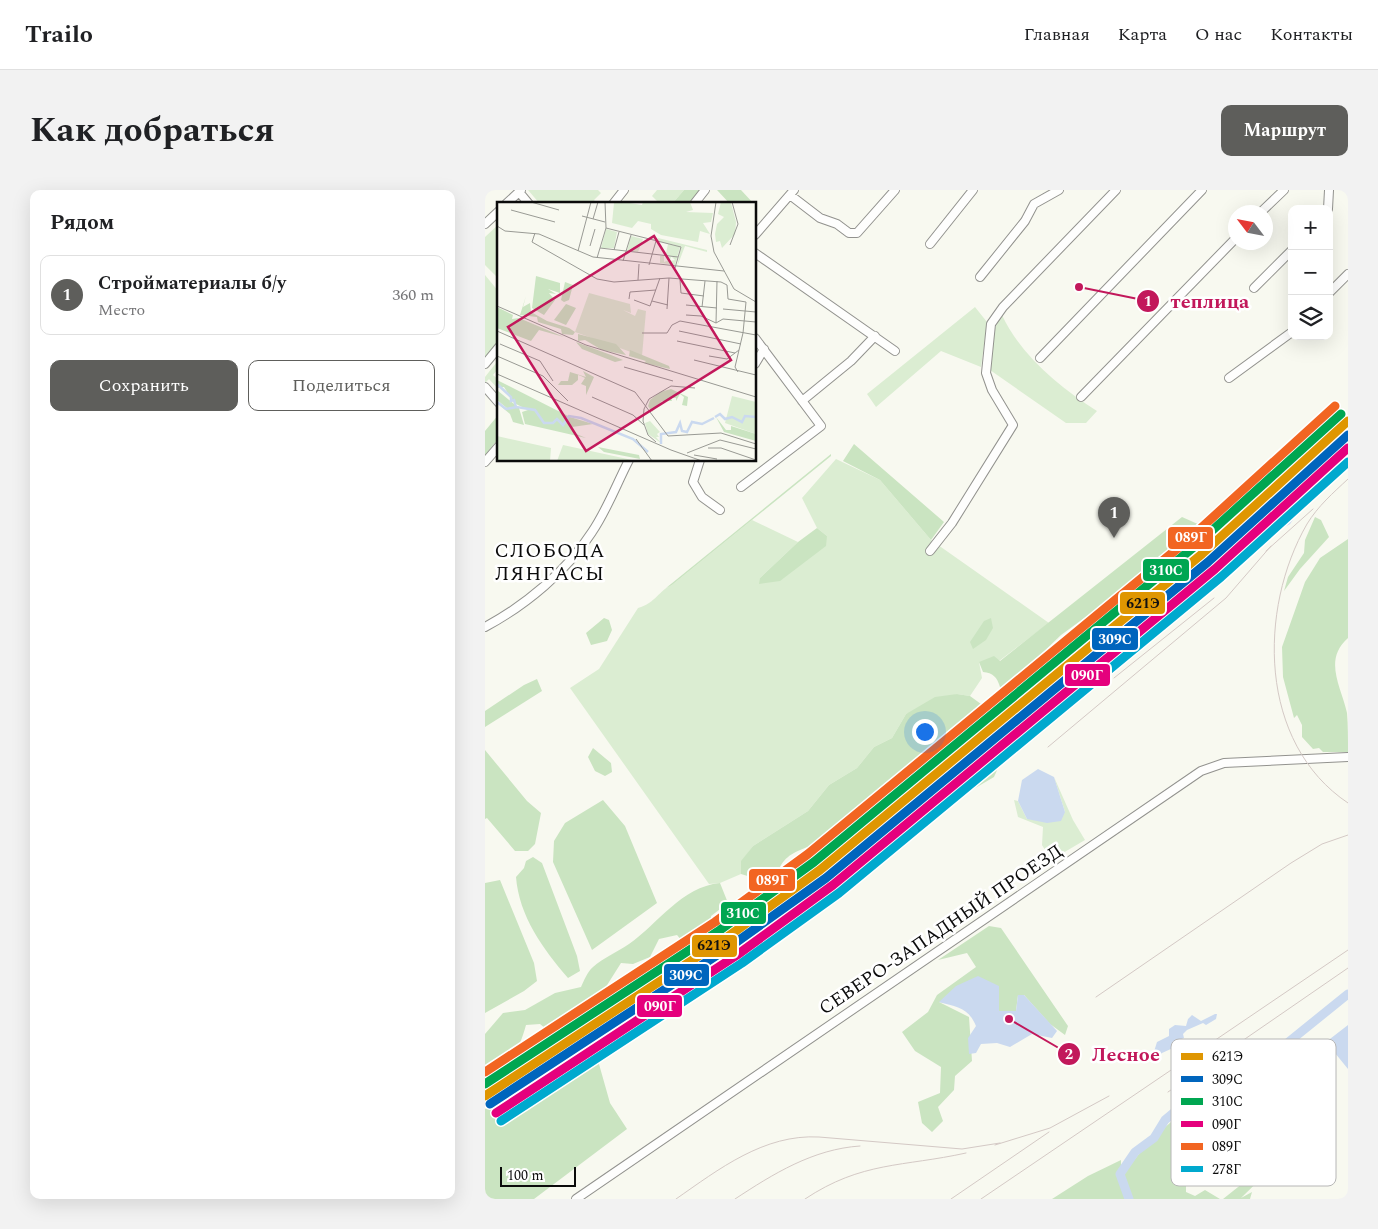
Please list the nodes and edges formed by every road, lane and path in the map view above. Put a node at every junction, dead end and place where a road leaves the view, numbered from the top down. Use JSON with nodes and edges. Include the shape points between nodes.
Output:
{"nodes":[{"id":1,"x":624,"y":190,"type":"edge"},
{"id":2,"x":705,"y":190,"type":"edge"},
{"id":3,"x":895,"y":190,"type":"edge"},
{"id":4,"x":973,"y":190,"type":"edge"},
{"id":5,"x":1059,"y":190,"type":"edge"},
{"id":6,"x":1116,"y":190,"type":"edge"},
{"id":7,"x":1202,"y":190,"type":"edge"},
{"id":8,"x":1284,"y":190,"type":"edge"},
{"id":9,"x":1329,"y":190,"type":"edge"},
{"id":10,"x":520,"y":191,"type":"edge"},
{"id":11,"x":792,"y":192,"type":"edge"},
{"id":12,"x":508,"y":202,"type":"edge"},
{"id":13,"x":528,"y":202,"type":"edge"},
{"id":14,"x":615,"y":202,"type":"edge"},
{"id":15,"x":696,"y":202,"type":"edge"},
{"id":16,"x":1268,"y":205,"type":"edge"},
{"id":17,"x":1328,"y":205,"type":"edge"},
{"id":18,"x":497,"y":213,"type":"edge"},
{"id":19,"x":485,"y":224,"type":"edge"},
{"id":20,"x":756,"y":234,"type":"edge"},
{"id":21,"x":930,"y":244,"type":"dead end"},
{"id":22,"x":1228,"y":245,"type":"edge"},
{"id":23,"x":756,"y":254,"type":"edge"},
{"id":24,"x":1288,"y":254,"type":"edge"},
{"id":25,"x":1348,"y":274,"type":"edge"},
{"id":26,"x":979,"y":277,"type":"dead end"},
{"id":27,"x":1254,"y":288,"type":"dead end"},
{"id":28,"x":1333,"y":289,"type":"edge"},
{"id":29,"x":1288,"y":335,"type":"edge"},
{"id":30,"x":875,"y":336,"type":"junction"},
{"id":31,"x":756,"y":339,"type":"edge"},
{"id":32,"x":497,"y":349,"type":"edge"},
{"id":33,"x":763,"y":349,"type":"junction"},
{"id":34,"x":895,"y":351,"type":"dead end"},
{"id":35,"x":1040,"y":358,"type":"dead end"},
{"id":36,"x":756,"y":362,"type":"edge"},
{"id":37,"x":485,"y":364,"type":"edge"},
{"id":38,"x":1229,"y":378,"type":"dead end"},
{"id":39,"x":485,"y":387,"type":"edge"},
{"id":40,"x":1081,"y":398,"type":"dead end"},
{"id":41,"x":497,"y":401,"type":"edge"},
{"id":42,"x":802,"y":401,"type":"junction"},
{"id":43,"x":497,"y":448,"type":"edge"},
{"id":44,"x":628,"y":461,"type":"edge"},
{"id":45,"x":701,"y":461,"type":"edge"},
{"id":46,"x":485,"y":462,"type":"edge"},
{"id":47,"x":741,"y":487,"type":"dead end"},
{"id":48,"x":720,"y":510,"type":"dead end"},
{"id":49,"x":930,"y":551,"type":"dead end"},
{"id":50,"x":485,"y":627,"type":"edge"},
{"id":51,"x":1348,"y":757,"type":"edge"},
{"id":52,"x":576,"y":1199,"type":"edge"}],
"edges":[{"from":1,"to":14,"type":"street"},
{"from":2,"to":15,"type":"street"},
{"from":3,"to":11,"type":"street","via":[[857,233],[849,233],[820,218]]},
{"from":4,"to":21,"type":"street"},
{"from":5,"to":26,"type":"street","via":[[1034,204],[1025,221]]},
{"from":6,"to":49,"type":"street","via":[[1003,307],[991,324],[985,373],[1013,425],[952,523]]},
{"from":7,"to":35,"type":"street"},
{"from":8,"to":16,"type":"street"},
{"from":9,"to":17,"type":"street"},
{"from":10,"to":12,"type":"street"},
{"from":10,"to":13,"type":"street"},
{"from":11,"to":20,"type":"street"},
{"from":18,"to":19,"type":"street"},
{"from":22,"to":40,"type":"street"},
{"from":23,"to":30,"type":"street"},
{"from":24,"to":27,"type":"street"},
{"from":25,"to":28,"type":"street"},
{"from":29,"to":38,"type":"street"},
{"from":30,"to":34,"type":"street"},
{"from":30,"to":42,"type":"street","via":[[851,361]]},
{"from":31,"to":33,"type":"street"},
{"from":32,"to":37,"type":"street"},
{"from":33,"to":36,"type":"street"},
{"from":33,"to":42,"type":"street"},
{"from":39,"to":41,"type":"street"},
{"from":42,"to":47,"type":"street","via":[[821,426]]},
{"from":43,"to":46,"type":"street"},
{"from":44,"to":50,"type":"street","via":[[593,531],[576,554],[523,605]]},
{"from":45,"to":48,"type":"street","via":[[693,482],[702,497]]},
{"from":51,"to":52,"type":"street","name":"СЕВЕРО-ЗАПАДНЫЙ ПРОЕЗД","via":[[1224,763],[1201,771]]}]}
